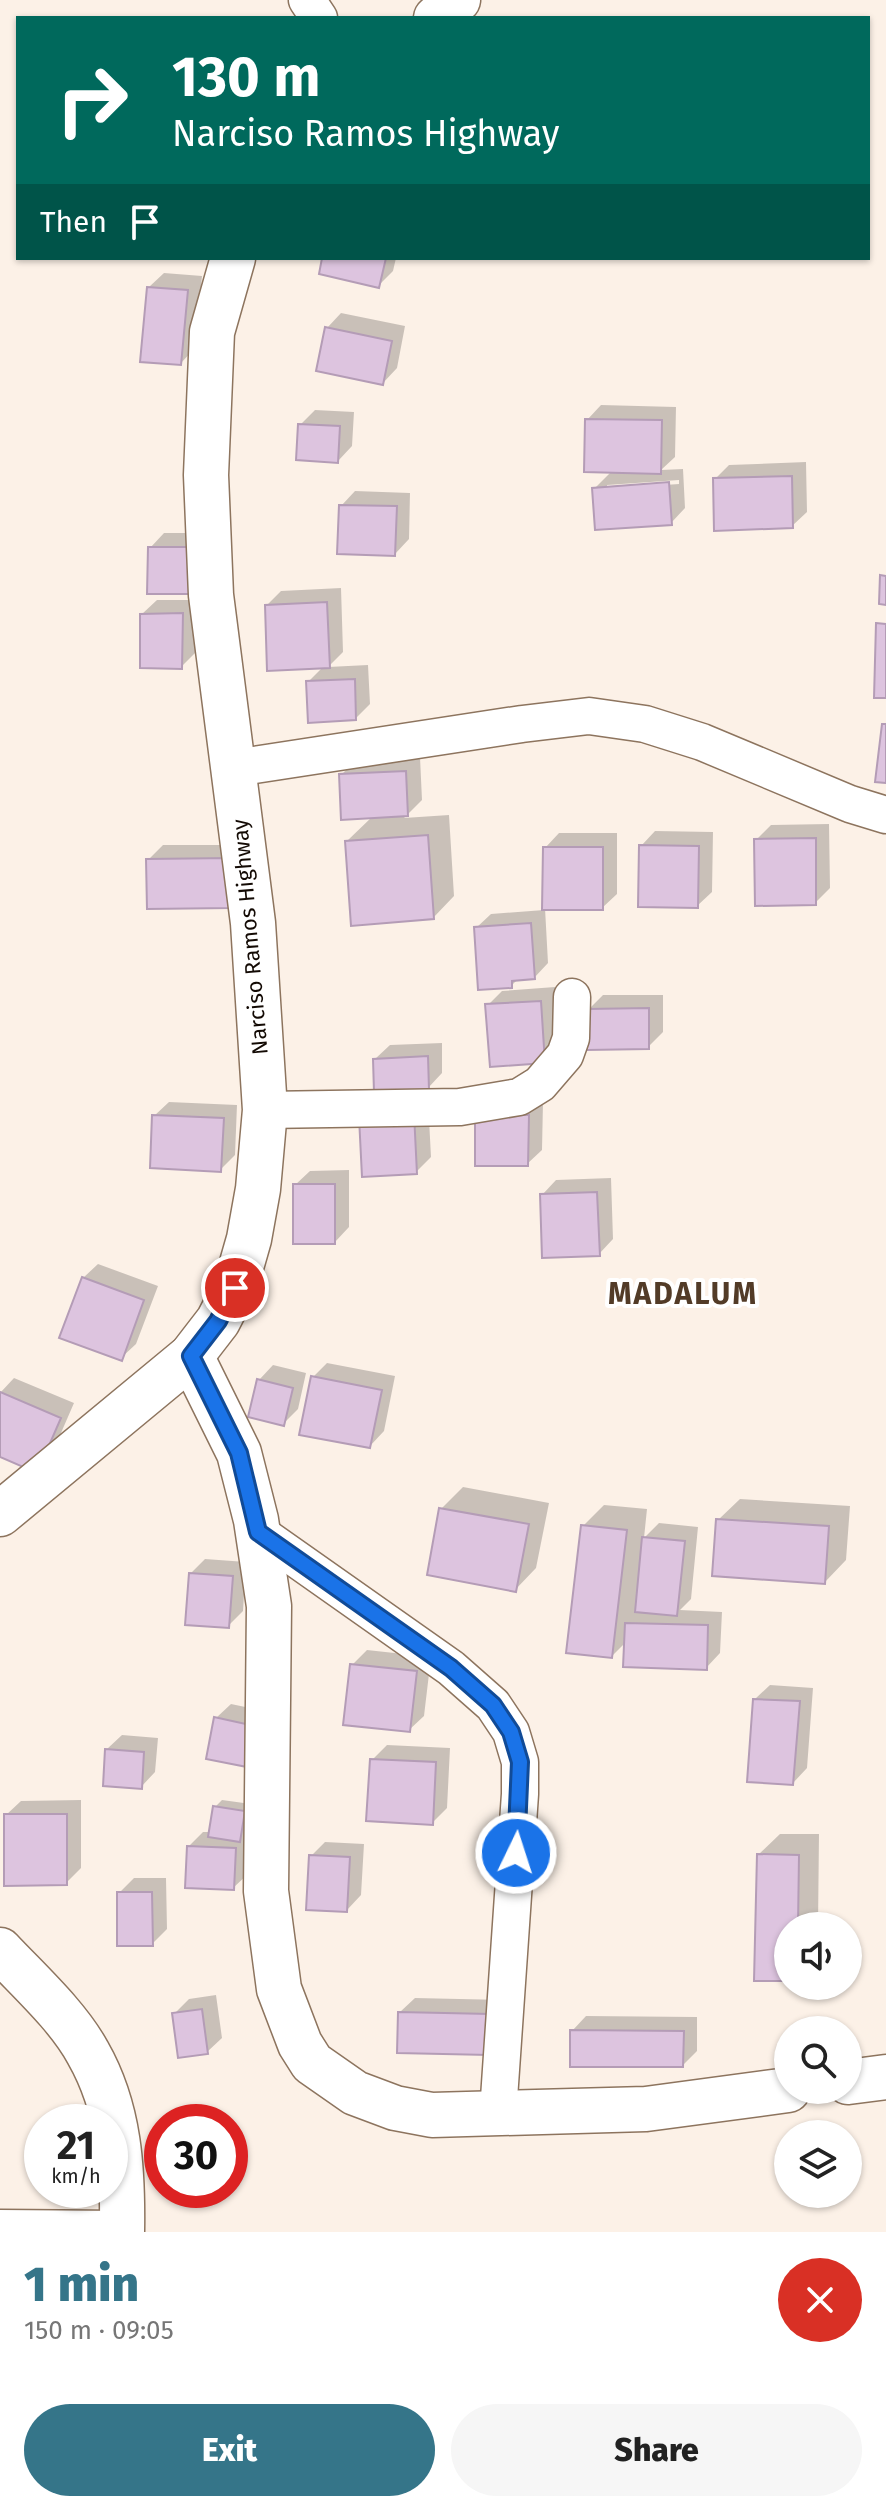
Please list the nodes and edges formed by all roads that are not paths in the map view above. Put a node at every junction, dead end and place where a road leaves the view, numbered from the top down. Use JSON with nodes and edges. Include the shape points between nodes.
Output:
{"nodes":[{"id":1,"x":458,"y":0,"type":"edge"},
{"id":2,"x":438,"y":16,"type":"edge"},
{"id":3,"x":232,"y":260,"type":"edge"},
{"id":4,"x":234,"y":768,"type":"junction"},
{"id":5,"x":886,"y":815,"type":"edge"},
{"id":6,"x":572,"y":997,"type":"dead end"},
{"id":7,"x":265,"y":1110,"type":"junction"},
{"id":8,"x":191,"y":1356,"type":"junction"},
{"id":9,"x":0,"y":1514,"type":"edge"},
{"id":10,"x":258,"y":1532,"type":"junction"},
{"id":11,"x":0,"y":1950,"type":"edge"},
{"id":12,"x":886,"y":2077,"type":"edge"},
{"id":13,"x":862,"y":2080,"type":"edge"},
{"id":14,"x":774,"y":2092,"type":"edge"},
{"id":15,"x":498,"y":2113,"type":"junction"},
{"id":16,"x":0,"y":2228,"type":"edge"},
{"id":17,"x":122,"y":2230,"type":"edge"}],
"edges":[{"from":1,"to":2,"type":"main road"},
{"from":3,"to":4,"type":"main road","name":"Narciso Ramos Highway","via":[[212,332],[206,475],[211,595]]},
{"from":4,"to":5,"type":"street","via":[[589,716],[645,724],[702,742]]},
{"from":4,"to":7,"type":"main road","name":"Narciso Ramos Highway","via":[[253,923]]},
{"from":6,"to":7,"type":"street","via":[[565,1055],[540,1084],[519,1097],[460,1107]]},
{"from":7,"to":8,"type":"main road","name":"Narciso Ramos Highway","via":[[258,1189],[235,1288]]},
{"from":8,"to":9,"type":"main road","name":"Narciso Ramos Highway"},
{"from":8,"to":10,"type":"main road","via":[[239,1453]]},
{"from":10,"to":15,"type":"street","via":[[451,1668],[493,1705],[511,1732],[520,1762],[520,1794]]},
{"from":10,"to":15,"type":"main road","via":[[269,1606],[266,1891],[279,1989],[300,2044],[329,2076],[395,2108],[432,2115]]},
{"from":11,"to":17,"type":"main road","via":[[87,2050],[103,2083],[116,2124]]},
{"from":12,"to":13,"type":"main road"},
{"from":14,"to":15,"type":"main road","via":[[646,2109]]},
{"from":16,"to":17,"type":"street"}]}
